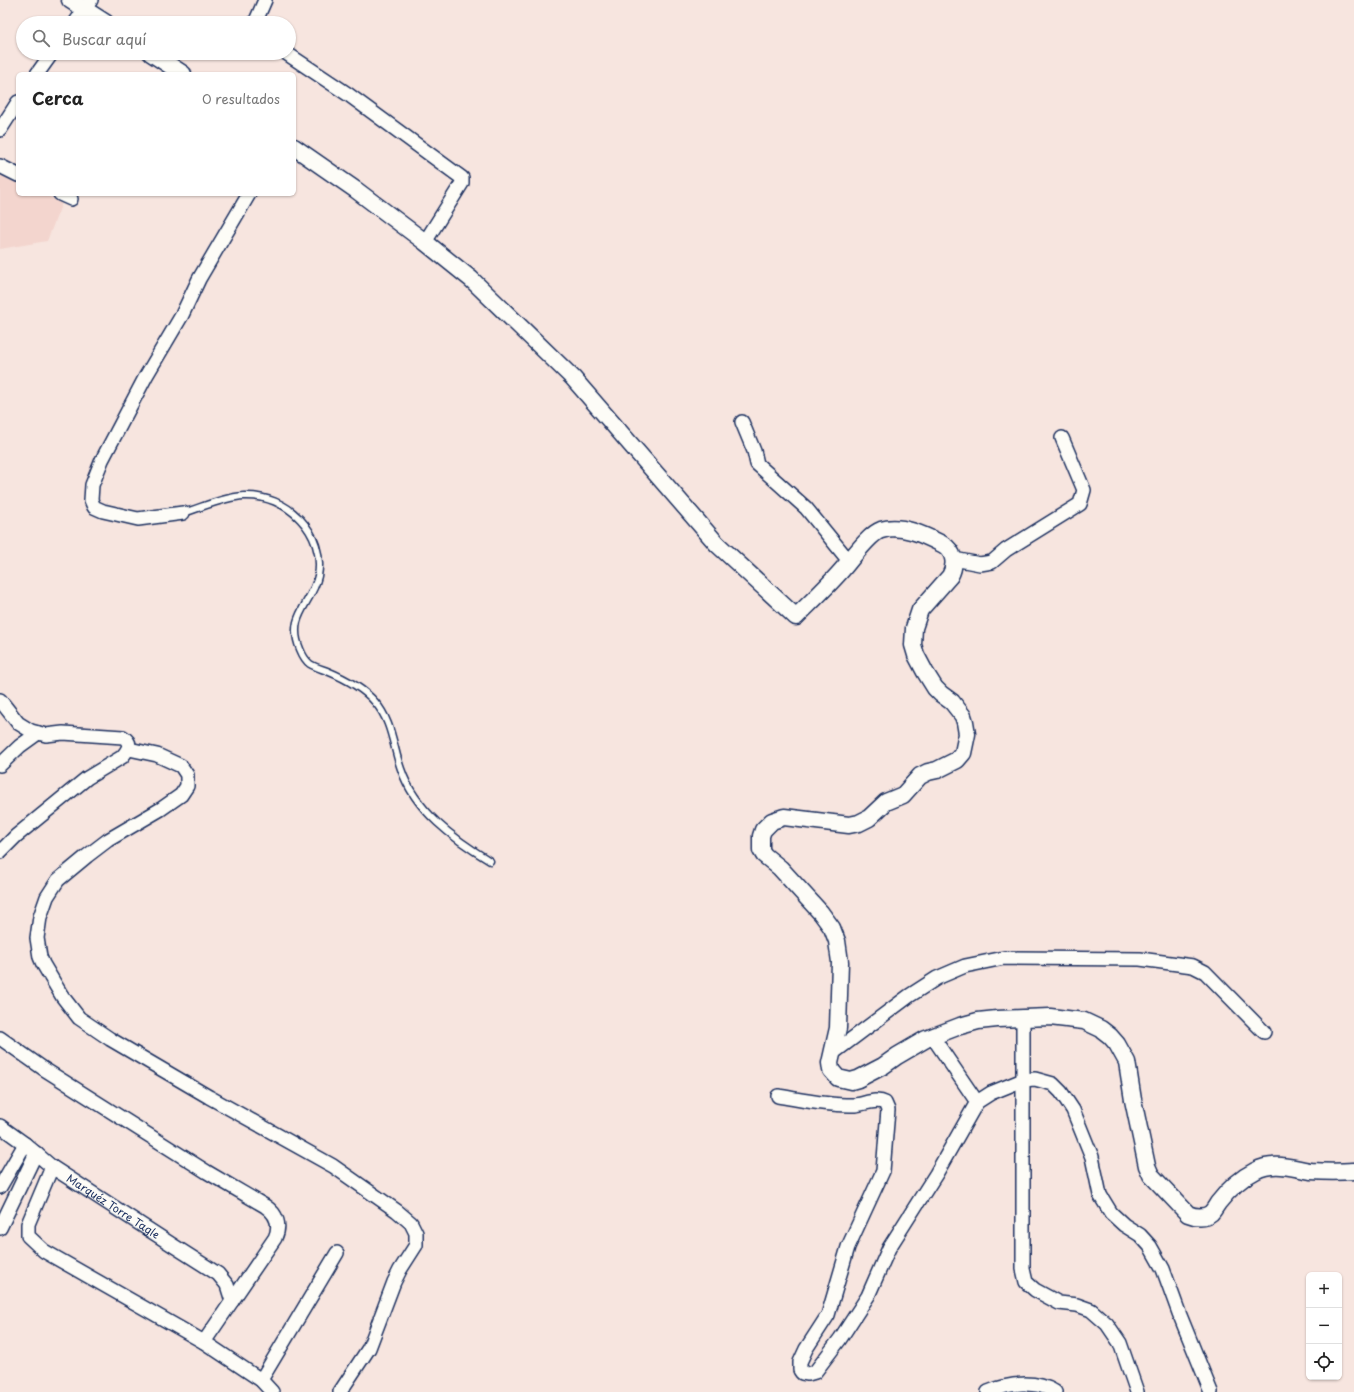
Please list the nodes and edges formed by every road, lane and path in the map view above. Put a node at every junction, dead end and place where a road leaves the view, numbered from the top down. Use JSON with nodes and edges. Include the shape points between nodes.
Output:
{"nodes":[{"id":1,"x":70,"y":0,"type":"edge"},
{"id":2,"x":265,"y":0,"type":"edge"},
{"id":3,"x":88,"y":5,"type":"edge"},
{"id":4,"x":80,"y":16,"type":"edge"},
{"id":5,"x":99,"y":16,"type":"edge"},
{"id":6,"x":258,"y":16,"type":"edge"},
{"id":7,"x":47,"y":60,"type":"edge"},
{"id":8,"x":162,"y":60,"type":"edge"},
{"id":9,"x":296,"y":60,"type":"edge"},
{"id":10,"x":38,"y":72,"type":"edge"},
{"id":11,"x":180,"y":72,"type":"edge"},
{"id":12,"x":16,"y":105,"type":"edge"},
{"id":13,"x":0,"y":130,"type":"edge"},
{"id":14,"x":296,"y":148,"type":"edge"},
{"id":15,"x":0,"y":166,"type":"edge"},
{"id":16,"x":16,"y":173,"type":"edge"},
{"id":17,"x":248,"y":196,"type":"edge"},
{"id":18,"x":425,"y":242,"type":"junction"},
{"id":19,"x":742,"y":422,"type":"dead end"},
{"id":20,"x":1062,"y":438,"type":"dead end"},
{"id":21,"x":183,"y":513,"type":"joint"},
{"id":22,"x":954,"y":559,"type":"junction"},
{"id":23,"x":849,"y":561,"type":"junction"},
{"id":24,"x":0,"y":700,"type":"edge"},
{"id":25,"x":38,"y":734,"type":"junction"},
{"id":26,"x":129,"y":749,"type":"junction"},
{"id":27,"x":0,"y":765,"type":"edge"},
{"id":28,"x":0,"y":852,"type":"edge"},
{"id":29,"x":490,"y":861,"type":"dead end"},
{"id":30,"x":1024,"y":1017,"type":"junction"},
{"id":31,"x":1264,"y":1032,"type":"dead end"},
{"id":32,"x":932,"y":1036,"type":"junction"},
{"id":33,"x":0,"y":1038,"type":"edge"},
{"id":34,"x":833,"y":1053,"type":"junction"},
{"id":35,"x":1024,"y":1080,"type":"junction"},
{"id":36,"x":778,"y":1096,"type":"dead end"},
{"id":37,"x":977,"y":1102,"type":"junction"},
{"id":38,"x":0,"y":1126,"type":"edge"},
{"id":39,"x":25,"y":1144,"type":"junction"},
{"id":40,"x":36,"y":1153,"type":"junction"},
{"id":41,"x":52,"y":1167,"type":"junction"},
{"id":42,"x":1354,"y":1171,"type":"edge"},
{"id":43,"x":0,"y":1187,"type":"edge"},
{"id":44,"x":0,"y":1228,"type":"edge"},
{"id":45,"x":337,"y":1253,"type":"dead end"},
{"id":46,"x":232,"y":1301,"type":"junction"},
{"id":47,"x":204,"y":1342,"type":"junction"},
{"id":48,"x":261,"y":1380,"type":"junction"},
{"id":49,"x":1015,"y":1388,"type":"edge"},
{"id":50,"x":272,"y":1392,"type":"edge"},
{"id":51,"x":340,"y":1392,"type":"edge"},
{"id":52,"x":988,"y":1392,"type":"edge"},
{"id":53,"x":1055,"y":1392,"type":"edge"},
{"id":54,"x":1137,"y":1392,"type":"edge"},
{"id":55,"x":1211,"y":1392,"type":"edge"}],
"edges":[{"from":1,"to":3,"type":"street"},
{"from":2,"to":6,"type":"street"},
{"from":3,"to":4,"type":"street"},
{"from":3,"to":5,"type":"street"},
{"from":7,"to":10,"type":"street"},
{"from":8,"to":11,"type":"street"},
{"from":9,"to":18,"type":"street","via":[[462,178],[462,183]]},
{"from":12,"to":13,"type":"street"},
{"from":14,"to":18,"type":"street"},
{"from":15,"to":16,"type":"street"},
{"from":17,"to":21,"type":"street","via":[[132,402],[92,485],[91,500],[94,507],[103,511],[138,519]]},
{"from":18,"to":23,"type":"street","via":[[472,279],[573,378],[717,544],[796,617]]},
{"from":19,"to":23,"type":"street","via":[[757,464],[806,508]]},
{"from":20,"to":22,"type":"street","via":[[1084,490],[1080,504],[1006,550],[992,562],[980,564]]},
{"from":21,"to":29,"type":"lane","via":[[235,497],[254,496],[284,506],[302,521],[316,544],[319,564],[315,586],[297,621],[297,640],[304,657],[310,664],[345,680],[372,698],[388,723],[400,768],[413,794],[443,827]]},
{"from":22,"to":23,"type":"street","via":[[944,545],[912,532],[890,529],[873,535]]},
{"from":22,"to":34,"type":"street","via":[[950,576],[920,610],[914,628],[913,645],[935,688],[952,702],[963,716],[967,734],[963,753],[957,760],[920,776],[903,795],[886,802],[869,818],[859,823],[849,825],[784,817],[767,825],[761,836],[760,843],[764,855],[780,868],[821,913],[832,928],[837,941],[840,962],[838,1028]]},
{"from":24,"to":25,"type":"street","via":[[18,724]]},
{"from":25,"to":26,"type":"street","via":[[123,737],[128,742]]},
{"from":25,"to":27,"type":"street","via":[[20,746]]},
{"from":26,"to":28,"type":"street","via":[[122,757],[87,778]]},
{"from":26,"to":51,"type":"street","via":[[157,755],[181,766],[187,775],[187,786],[181,795],[108,840],[58,880],[47,897],[40,917],[37,938],[40,957],[62,996],[79,1018],[209,1097],[334,1166],[411,1223],[416,1234],[416,1245],[394,1282],[369,1348]]},
{"from":30,"to":32,"type":"street","via":[[997,1018],[960,1026]]},
{"from":30,"to":35,"type":"street"},
{"from":30,"to":42,"type":"street","via":[[1084,1021],[1101,1029],[1117,1044],[1127,1062],[1147,1166],[1151,1175],[1192,1216],[1202,1217],[1211,1212],[1235,1185],[1252,1172],[1267,1166],[1280,1165],[1312,1171]]},
{"from":31,"to":34,"type":"street","via":[[1205,972],[1193,966],[1140,959],[1004,958],[965,966],[936,978],[892,1007]]},
{"from":32,"to":34,"type":"street","via":[[858,1080],[838,1078],[831,1070]]},
{"from":32,"to":37,"type":"street"},
{"from":33,"to":46,"type":"street","via":[[44,1069],[274,1213],[278,1228],[275,1238]]},
{"from":35,"to":37,"type":"street","via":[[991,1093]]},
{"from":35,"to":54,"type":"street","via":[[1023,1269],[1026,1282],[1059,1303],[1091,1310],[1108,1324],[1120,1343]]},
{"from":35,"to":55,"type":"street","via":[[1053,1084],[1073,1110],[1092,1157],[1100,1195],[1111,1214],[1140,1235],[1150,1246],[1163,1269]]},
{"from":36,"to":37,"type":"street","via":[[856,1105],[880,1101],[885,1103],[888,1110],[883,1171],[848,1247],[828,1315],[800,1362],[802,1373],[808,1374],[815,1372],[827,1357],[868,1296],[889,1248],[936,1174]]},
{"from":38,"to":39,"type":"street","name":"Marquéz Torre Tagle"},
{"from":39,"to":40,"type":"street","name":"Marquéz Torre Tagle"},
{"from":39,"to":43,"type":"street"},
{"from":40,"to":41,"type":"street","name":"Marquéz Torre Tagle"},
{"from":40,"to":44,"type":"street"},
{"from":41,"to":46,"type":"street","name":"Marquéz Torre Tagle","via":[[218,1274],[227,1285]]},
{"from":41,"to":47,"type":"street","via":[[28,1224],[28,1236],[44,1250]]},
{"from":45,"to":48,"type":"street"},
{"from":46,"to":47,"type":"street"},
{"from":47,"to":48,"type":"street"},
{"from":48,"to":50,"type":"street"},
{"from":49,"to":52,"type":"street","via":[[1004,1386]]},
{"from":49,"to":53,"type":"street","via":[[1041,1385]]}]}
